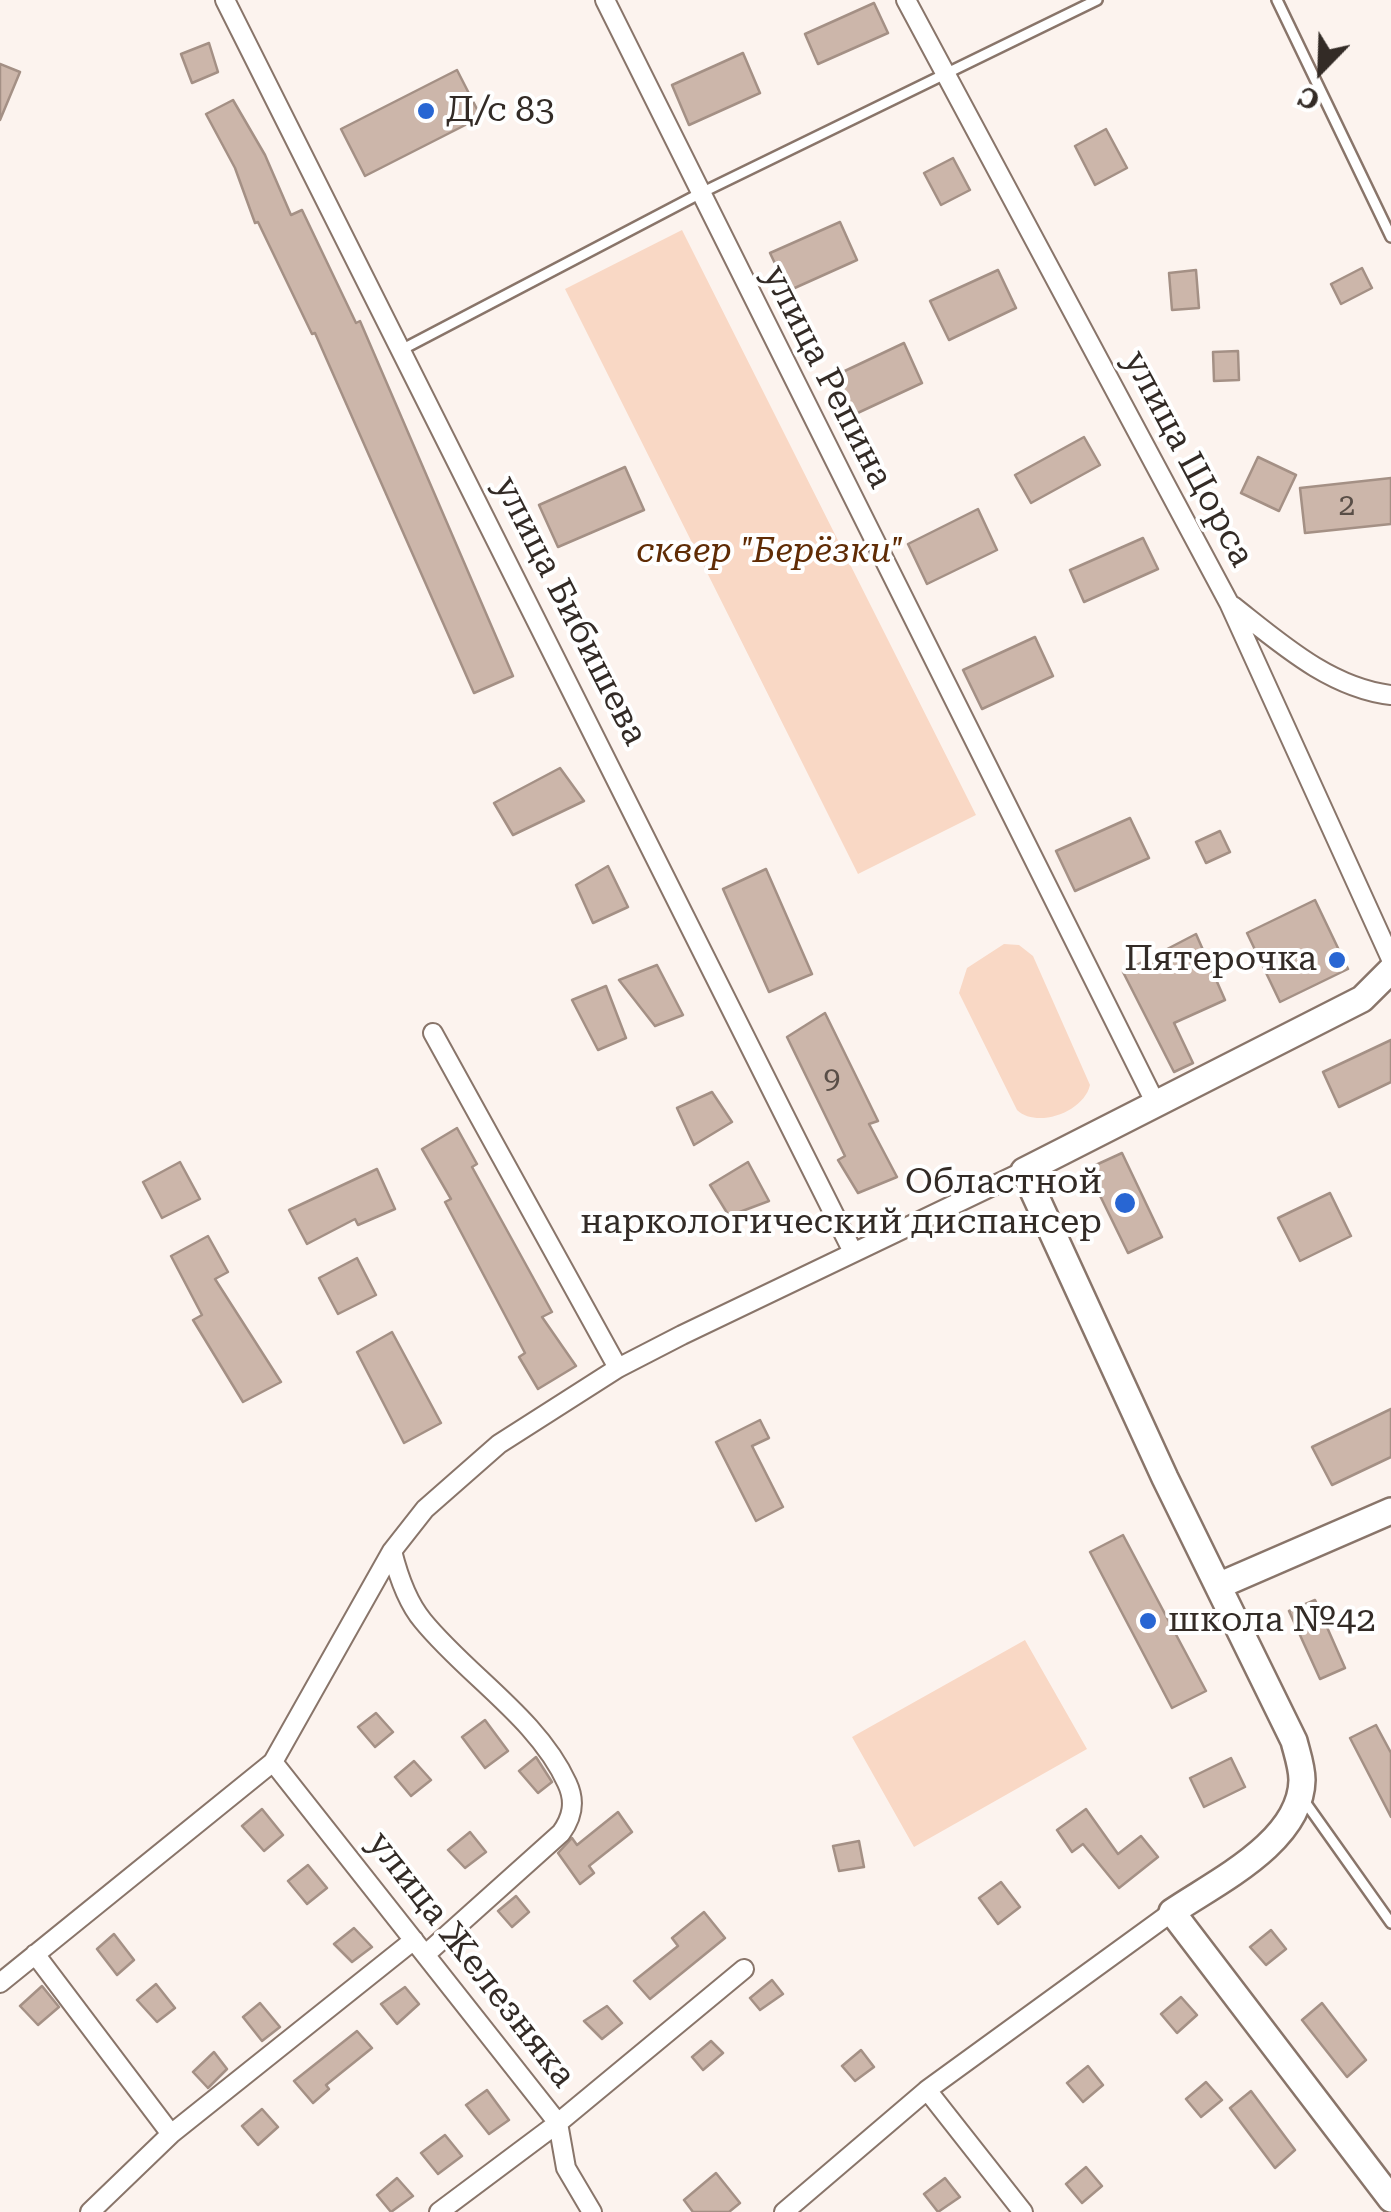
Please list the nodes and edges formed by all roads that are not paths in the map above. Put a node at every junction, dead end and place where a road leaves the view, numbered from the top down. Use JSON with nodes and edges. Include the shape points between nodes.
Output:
{"nodes":[{"id":1,"x":224,"y":0,"type":"edge"},
{"id":2,"x":604,"y":0,"type":"edge"},
{"id":3,"x":906,"y":0,"type":"edge"},
{"id":4,"x":1097,"y":0,"type":"edge"},
{"id":5,"x":1278,"y":0,"type":"edge"},
{"id":6,"x":945,"y":77,"type":"junction"},
{"id":7,"x":699,"y":194,"type":"junction"},
{"id":8,"x":1391,"y":238,"type":"edge"},
{"id":9,"x":403,"y":349,"type":"junction"},
{"id":10,"x":1228,"y":603,"type":"junction"},
{"id":11,"x":1391,"y":695,"type":"edge"},
{"id":12,"x":1391,"y":958,"type":"edge"},
{"id":13,"x":1391,"y":970,"type":"edge"},
{"id":14,"x":433,"y":1032,"type":"dead end"},
{"id":15,"x":1156,"y":1104,"type":"junction"},
{"id":16,"x":1024,"y":1171,"type":"junction"},
{"id":17,"x":853,"y":1252,"type":"junction"},
{"id":18,"x":618,"y":1368,"type":"junction"},
{"id":19,"x":1391,"y":1510,"type":"edge"},
{"id":20,"x":392,"y":1551,"type":"junction"},
{"id":21,"x":1218,"y":1586,"type":"junction"},
{"id":22,"x":273,"y":1762,"type":"junction"},
{"id":23,"x":1300,"y":1794,"type":"junction"},
{"id":24,"x":1172,"y":1912,"type":"junction"},
{"id":25,"x":1391,"y":1923,"type":"edge"},
{"id":26,"x":420,"y":1947,"type":"junction"},
{"id":27,"x":35,"y":1954,"type":"junction"},
{"id":28,"x":744,"y":1969,"type":"dead end"},
{"id":29,"x":0,"y":1982,"type":"edge"},
{"id":30,"x":926,"y":2090,"type":"junction"},
{"id":31,"x":558,"y":2123,"type":"junction"},
{"id":32,"x":171,"y":2134,"type":"junction"},
{"id":33,"x":1391,"y":2198,"type":"edge"},
{"id":34,"x":90,"y":2212,"type":"edge"},
{"id":35,"x":438,"y":2212,"type":"edge"},
{"id":36,"x":592,"y":2212,"type":"edge"},
{"id":37,"x":784,"y":2212,"type":"edge"},
{"id":38,"x":1023,"y":2212,"type":"edge"}],
"edges":[{"from":1,"to":9,"type":"street","name":"улица Бибишева"},
{"from":2,"to":7,"type":"street","name":"улица Репина"},
{"from":3,"to":6,"type":"street","name":"улица Щорса"},
{"from":4,"to":6,"type":"lane"},
{"from":5,"to":8,"type":"lane"},
{"from":6,"to":7,"type":"lane"},
{"from":6,"to":10,"type":"street","name":"улица Щорса"},
{"from":7,"to":9,"type":"lane"},
{"from":7,"to":15,"type":"street","name":"улица Репина"},
{"from":9,"to":17,"type":"street","name":"улица Бибишева"},
{"from":10,"to":11,"type":"street","via":[[1299,658],[1367,692]]},
{"from":10,"to":12,"type":"street","name":"улица Щорса"},
{"from":13,"to":15,"type":"street","via":[[1362,999]]},
{"from":14,"to":18,"type":"street"},
{"from":15,"to":16,"type":"street"},
{"from":16,"to":17,"type":"street"},
{"from":16,"to":21,"type":"street"},
{"from":17,"to":18,"type":"street"},
{"from":18,"to":20,"type":"street","via":[[499,1444],[424,1509]]},
{"from":19,"to":21,"type":"street"},
{"from":20,"to":22,"type":"street"},
{"from":20,"to":26,"type":"street","via":[[420,1619],[543,1745],[568,1784],[572,1807],[561,1834]]},
{"from":21,"to":23,"type":"street","via":[[1294,1741]]},
{"from":22,"to":26,"type":"street","name":"улица Железняка"},
{"from":22,"to":27,"type":"street"},
{"from":23,"to":24,"type":"street","via":[[1272,1840]]},
{"from":23,"to":25,"type":"lane"},
{"from":24,"to":30,"type":"street"},
{"from":24,"to":33,"type":"street"},
{"from":26,"to":31,"type":"street","name":"улица Железняка"},
{"from":26,"to":32,"type":"street"},
{"from":27,"to":29,"type":"street"},
{"from":27,"to":32,"type":"street"},
{"from":28,"to":31,"type":"street"},
{"from":30,"to":37,"type":"street"},
{"from":30,"to":38,"type":"street"},
{"from":31,"to":35,"type":"street"},
{"from":31,"to":36,"type":"street","name":"улица Железняка","via":[[566,2168]]},
{"from":32,"to":34,"type":"street"}]}
